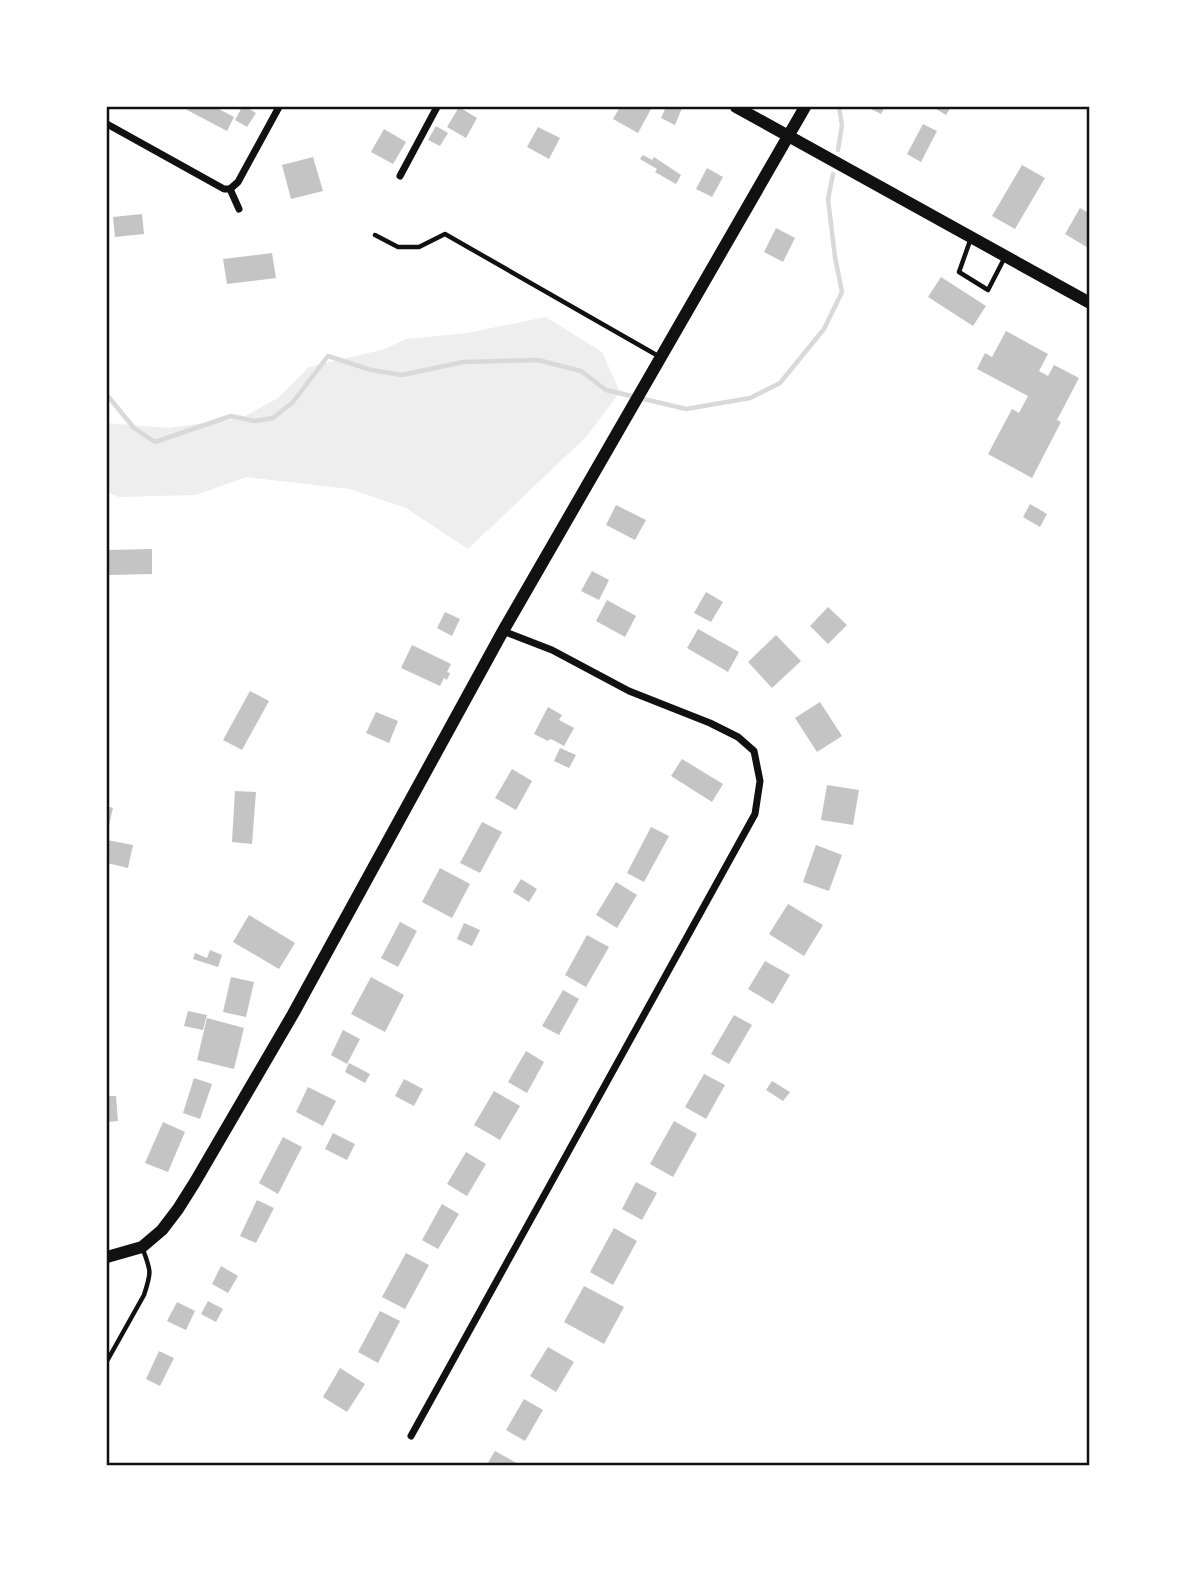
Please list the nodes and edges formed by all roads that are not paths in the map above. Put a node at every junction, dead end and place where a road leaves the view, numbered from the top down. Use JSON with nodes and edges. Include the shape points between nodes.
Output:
{"nodes":[{"id":1,"x":279,"y":107,"type":"edge"},
{"id":2,"x":437,"y":107,"type":"edge"},
{"id":3,"x":736,"y":107,"type":"edge"},
{"id":4,"x":805,"y":107,"type":"edge"},
{"id":5,"x":107,"y":124,"type":"edge"},
{"id":6,"x":789,"y":136,"type":"junction"},
{"id":7,"x":400,"y":176,"type":"dead end"},
{"id":8,"x":230,"y":189,"type":"junction"},
{"id":9,"x":239,"y":209,"type":"dead end"},
{"id":10,"x":376,"y":235,"type":"dead end"},
{"id":11,"x":971,"y":237,"type":"junction"},
{"id":12,"x":1006,"y":257,"type":"junction"},
{"id":13,"x":1090,"y":303,"type":"edge"},
{"id":14,"x":661,"y":357,"type":"junction"},
{"id":15,"x":503,"y":631,"type":"junction"},
{"id":16,"x":142,"y":1247,"type":"junction"},
{"id":17,"x":107,"y":1257,"type":"edge"},
{"id":18,"x":107,"y":1360,"type":"edge"},
{"id":19,"x":411,"y":1436,"type":"dead end"}],
"edges":[{"from":1,"to":8,"type":"street"},
{"from":2,"to":7,"type":"street"},
{"from":3,"to":6,"type":"main road"},
{"from":4,"to":6,"type":"main road"},
{"from":5,"to":8,"type":"street"},
{"from":6,"to":11,"type":"main road"},
{"from":6,"to":14,"type":"main road"},
{"from":8,"to":9,"type":"street"},
{"from":10,"to":14,"type":"lane","via":[[398,247],[419,247],[445,234]]},
{"from":11,"to":12,"type":"main road"},
{"from":11,"to":12,"type":"lane","via":[[959,272],[988,290]]},
{"from":12,"to":13,"type":"main road"},
{"from":14,"to":15,"type":"main road"},
{"from":15,"to":16,"type":"main road","via":[[293,1014],[195,1182],[162,1230]]},
{"from":15,"to":19,"type":"street","via":[[738,737],[754,751],[760,781],[755,814]]},
{"from":16,"to":17,"type":"main road"},
{"from":16,"to":18,"type":"lane","via":[[150,1265],[148,1285]]}]}
